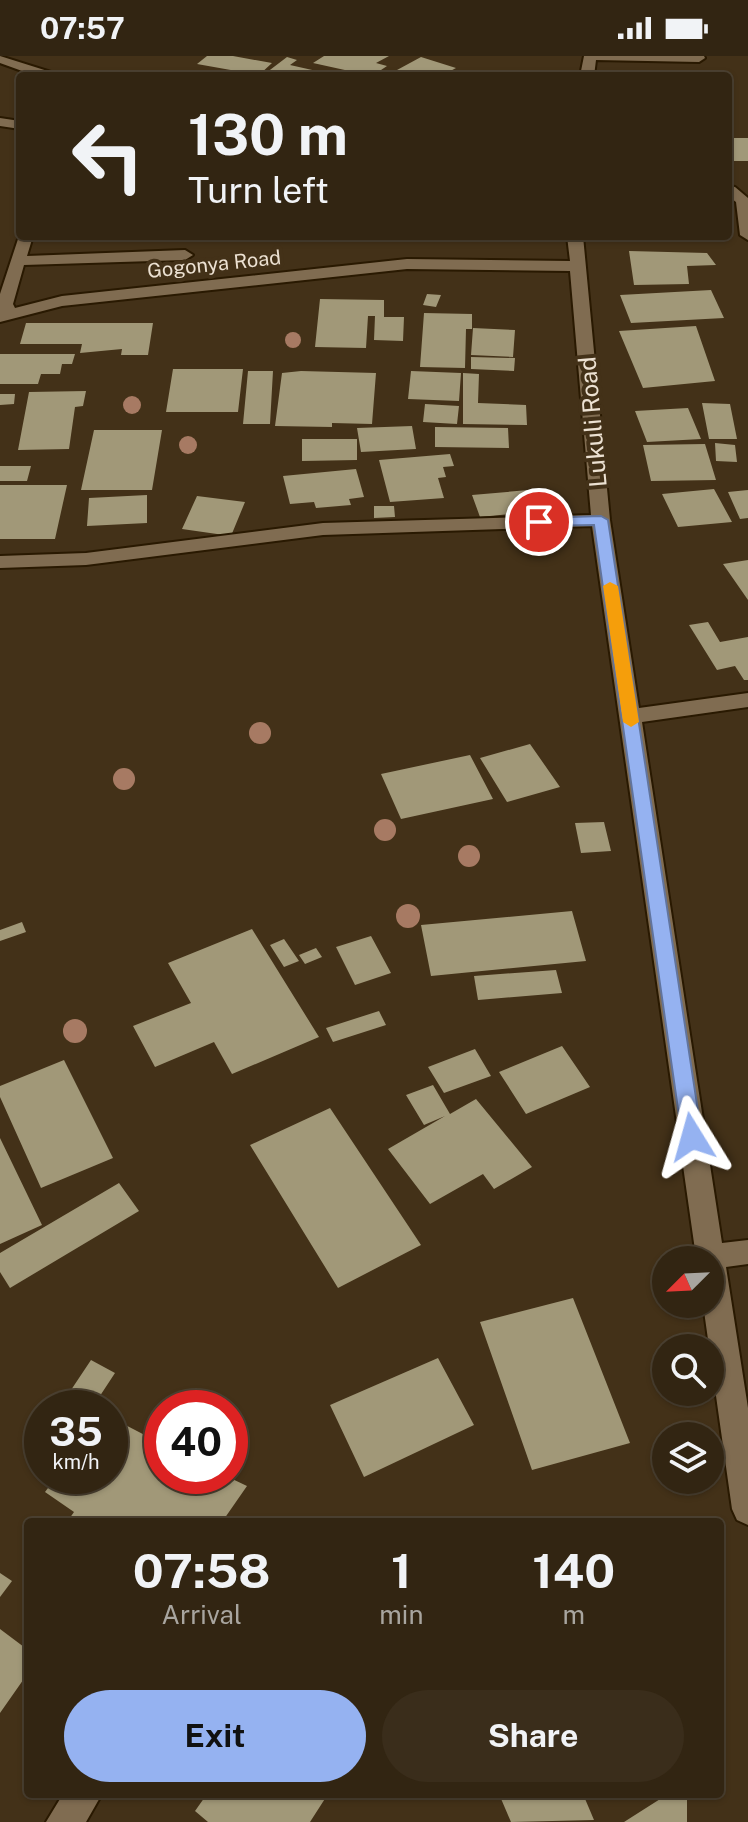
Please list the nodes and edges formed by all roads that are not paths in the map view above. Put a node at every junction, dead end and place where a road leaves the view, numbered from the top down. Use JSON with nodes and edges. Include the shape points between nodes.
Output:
{"nodes":[{"id":1,"x":590,"y":56,"type":"edge"},
{"id":2,"x":699,"y":58,"type":"edge"},
{"id":3,"x":0,"y":59,"type":"edge"},
{"id":4,"x":37,"y":72,"type":"edge"},
{"id":5,"x":732,"y":192,"type":"edge"},
{"id":6,"x":748,"y":235,"type":"edge"},
{"id":7,"x":24,"y":240,"type":"edge"},
{"id":8,"x":575,"y":240,"type":"edge"},
{"id":9,"x":185,"y":255,"type":"dead end"},
{"id":10,"x":17,"y":261,"type":"junction"},
{"id":11,"x":577,"y":266,"type":"junction"},
{"id":12,"x":4,"y":315,"type":"edge"},
{"id":13,"x":601,"y":520,"type":"junction"},
{"id":14,"x":0,"y":562,"type":"edge"},
{"id":15,"x":748,"y":700,"type":"edge"},
{"id":16,"x":630,"y":716,"type":"junction"},
{"id":17,"x":708,"y":1246,"type":"edge"},
{"id":18,"x":748,"y":1252,"type":"edge"},
{"id":19,"x":724,"y":1255,"type":"edge"},
{"id":20,"x":719,"y":1318,"type":"edge"},
{"id":21,"x":748,"y":1509,"type":"edge"},
{"id":22,"x":82,"y":1798,"type":"edge"},
{"id":23,"x":64,"y":1822,"type":"edge"}],
"edges":[{"from":1,"to":2,"type":"street"},
{"from":3,"to":4,"type":"street"},
{"from":5,"to":6,"type":"street","via":[[743,201]]},
{"from":7,"to":10,"type":"street"},
{"from":8,"to":11,"type":"street","name":"Lukuli Road"},
{"from":9,"to":10,"type":"street"},
{"from":10,"to":12,"type":"street"},
{"from":11,"to":12,"type":"street","name":"Gogonya Road","via":[[407,264],[62,301]]},
{"from":11,"to":13,"type":"street","name":"Lukuli Road"},
{"from":13,"to":14,"type":"street","via":[[311,530],[86,559]]},
{"from":13,"to":16,"type":"street","name":"Lukuli Road"},
{"from":15,"to":16,"type":"street"},
{"from":16,"to":17,"type":"street","name":"Lukuli Road"},
{"from":18,"to":19,"type":"street"},
{"from":20,"to":21,"type":"street","name":"Lukuli Road"},
{"from":22,"to":23,"type":"street"}]}
